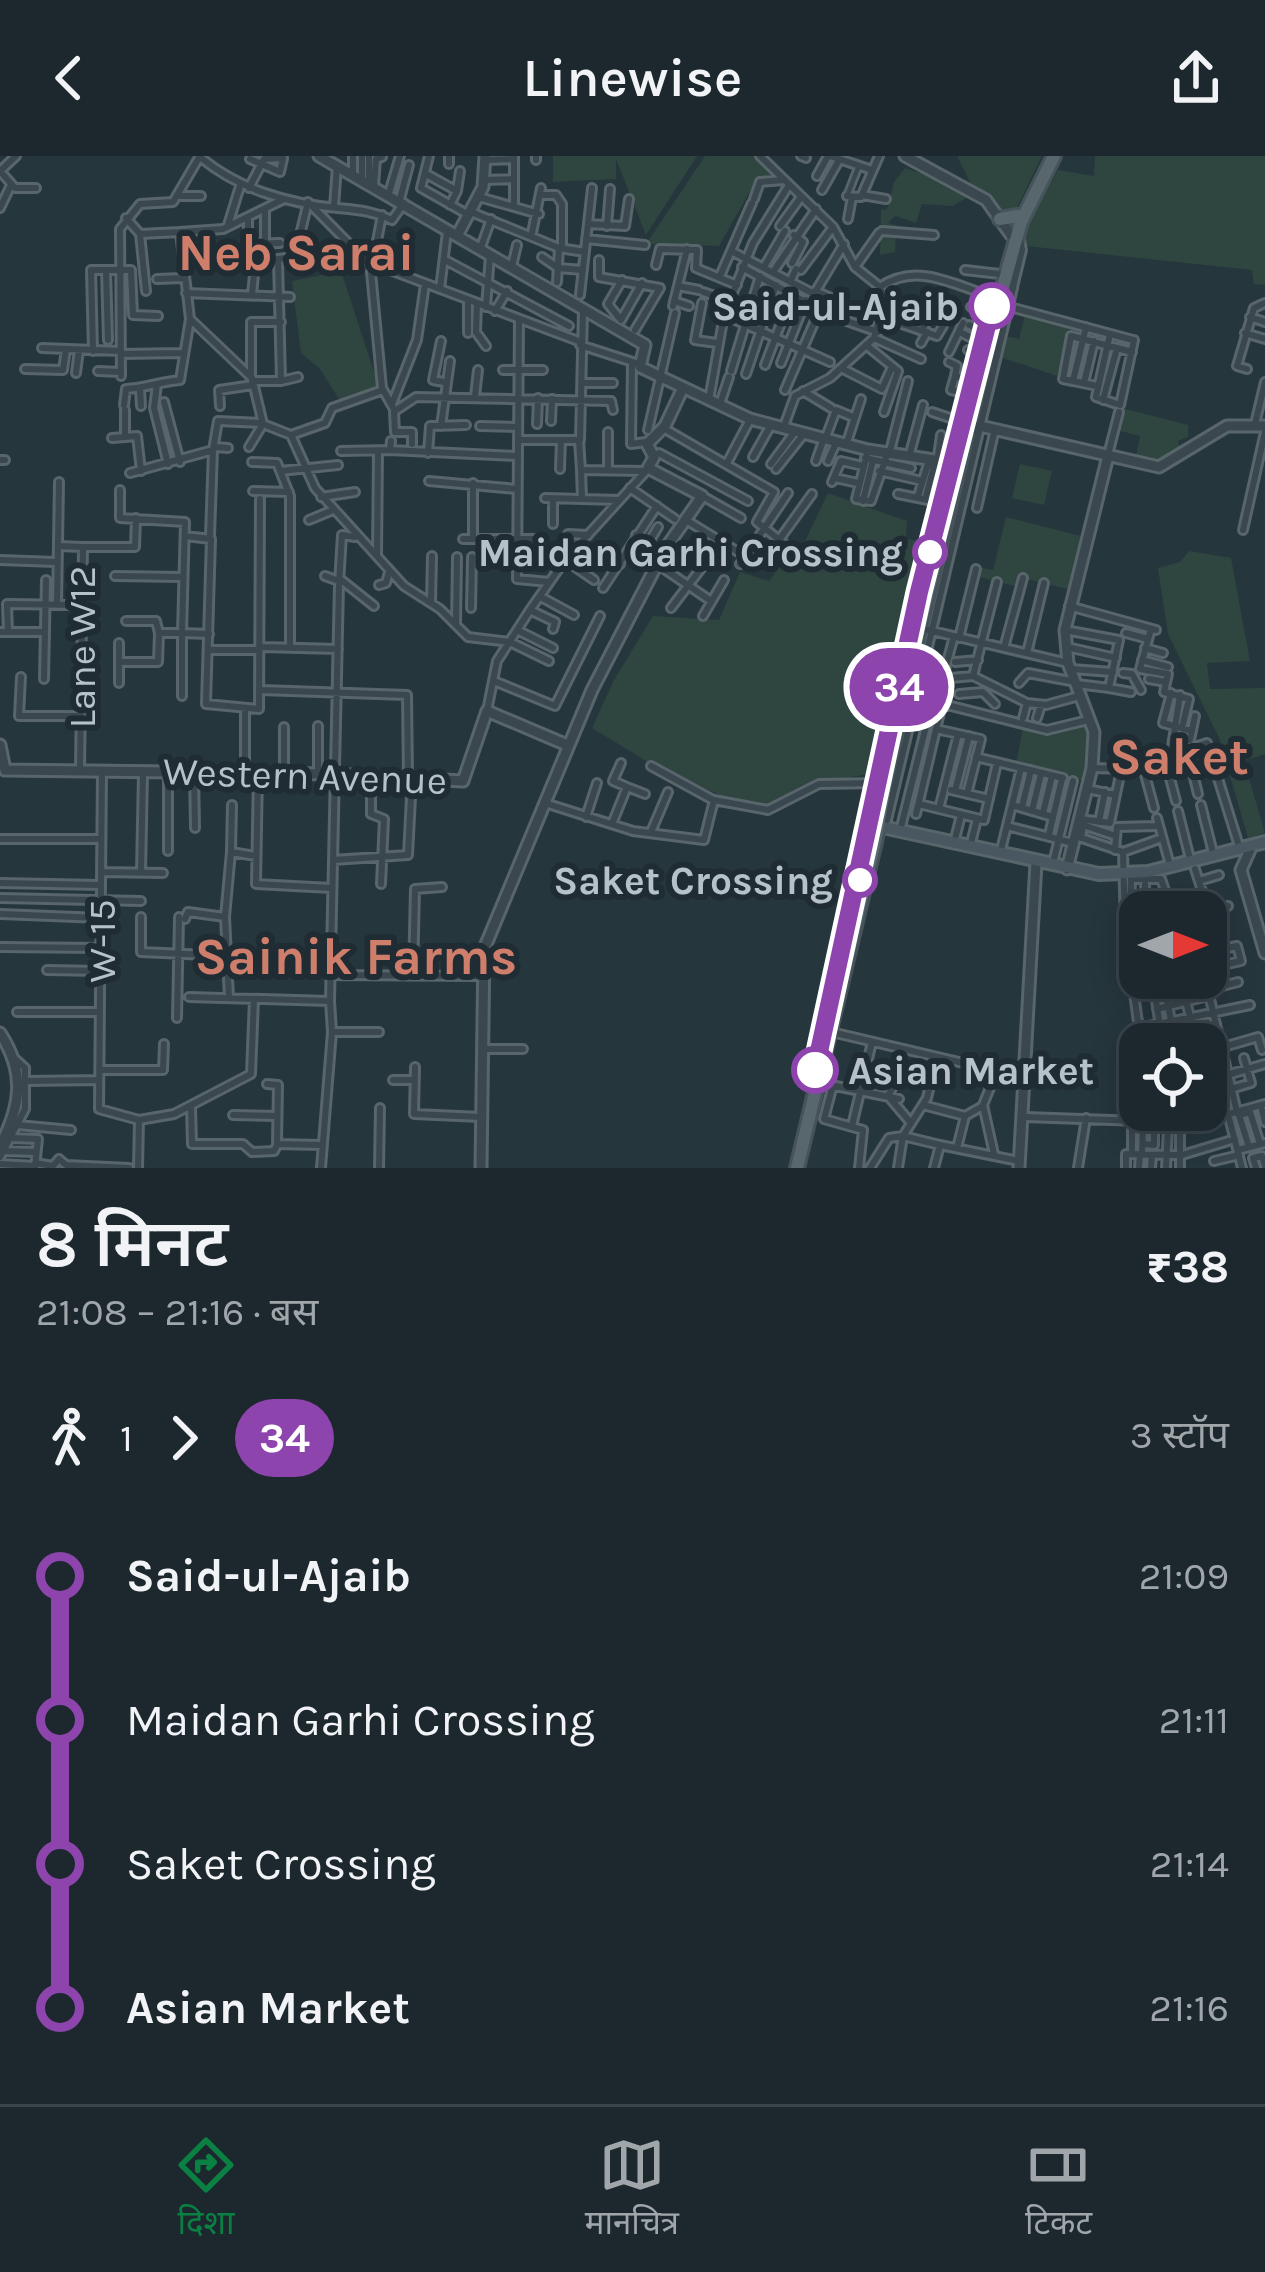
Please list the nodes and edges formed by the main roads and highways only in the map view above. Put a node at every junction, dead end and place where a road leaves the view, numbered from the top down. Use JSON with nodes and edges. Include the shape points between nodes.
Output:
{"nodes":[{"id":1,"x":1050,"y":156,"type":"edge"},
{"id":2,"x":1018,"y":216,"type":"junction"},
{"id":3,"x":1000,"y":219,"type":"road end"},
{"id":4,"x":1014,"y":234,"type":"junction"},
{"id":5,"x":1001,"y":303,"type":"junction"},
{"id":6,"x":982,"y":345,"type":"junction"},
{"id":7,"x":971,"y":425,"type":"junction"},
{"id":8,"x":930,"y":568,"type":"junction"},
{"id":9,"x":922,"y":622,"type":"junction"},
{"id":10,"x":884,"y":821,"type":"junction"},
{"id":11,"x":1251,"y":845,"type":"edge"},
{"id":12,"x":1067,"y":868,"type":"junction"},
{"id":13,"x":1122,"y":873,"type":"junction"},
{"id":14,"x":860,"y":895,"type":"junction"},
{"id":15,"x":795,"y":1168,"type":"edge"}],
"edges":[{"from":1,"to":2,"type":"main road"},
{"from":1,"to":4,"type":"main road"},
{"from":2,"to":3,"type":"main road"},
{"from":2,"to":4,"type":"main road"},
{"from":4,"to":5,"type":"main road"},
{"from":4,"to":5,"type":"main road","via":[[1000,274]]},
{"from":5,"to":6,"type":"main road"},
{"from":6,"to":7,"type":"main road"},
{"from":6,"to":7,"type":"main road"},
{"from":7,"to":8,"type":"main road"},
{"from":7,"to":8,"type":"main road","via":[[930,500]]},
{"from":8,"to":9,"type":"main road"},
{"from":9,"to":10,"type":"main road"},
{"from":9,"to":10,"type":"main road","via":[[879,783]]},
{"from":10,"to":12,"type":"main road"},
{"from":10,"to":12,"type":"main road"},
{"from":10,"to":14,"type":"main road"},
{"from":10,"to":14,"type":"main road"},
{"from":11,"to":13,"type":"main road"},
{"from":11,"to":13,"type":"main road","via":[[1193,864]]},
{"from":12,"to":13,"type":"main road"},
{"from":14,"to":15,"type":"main road"}]}
